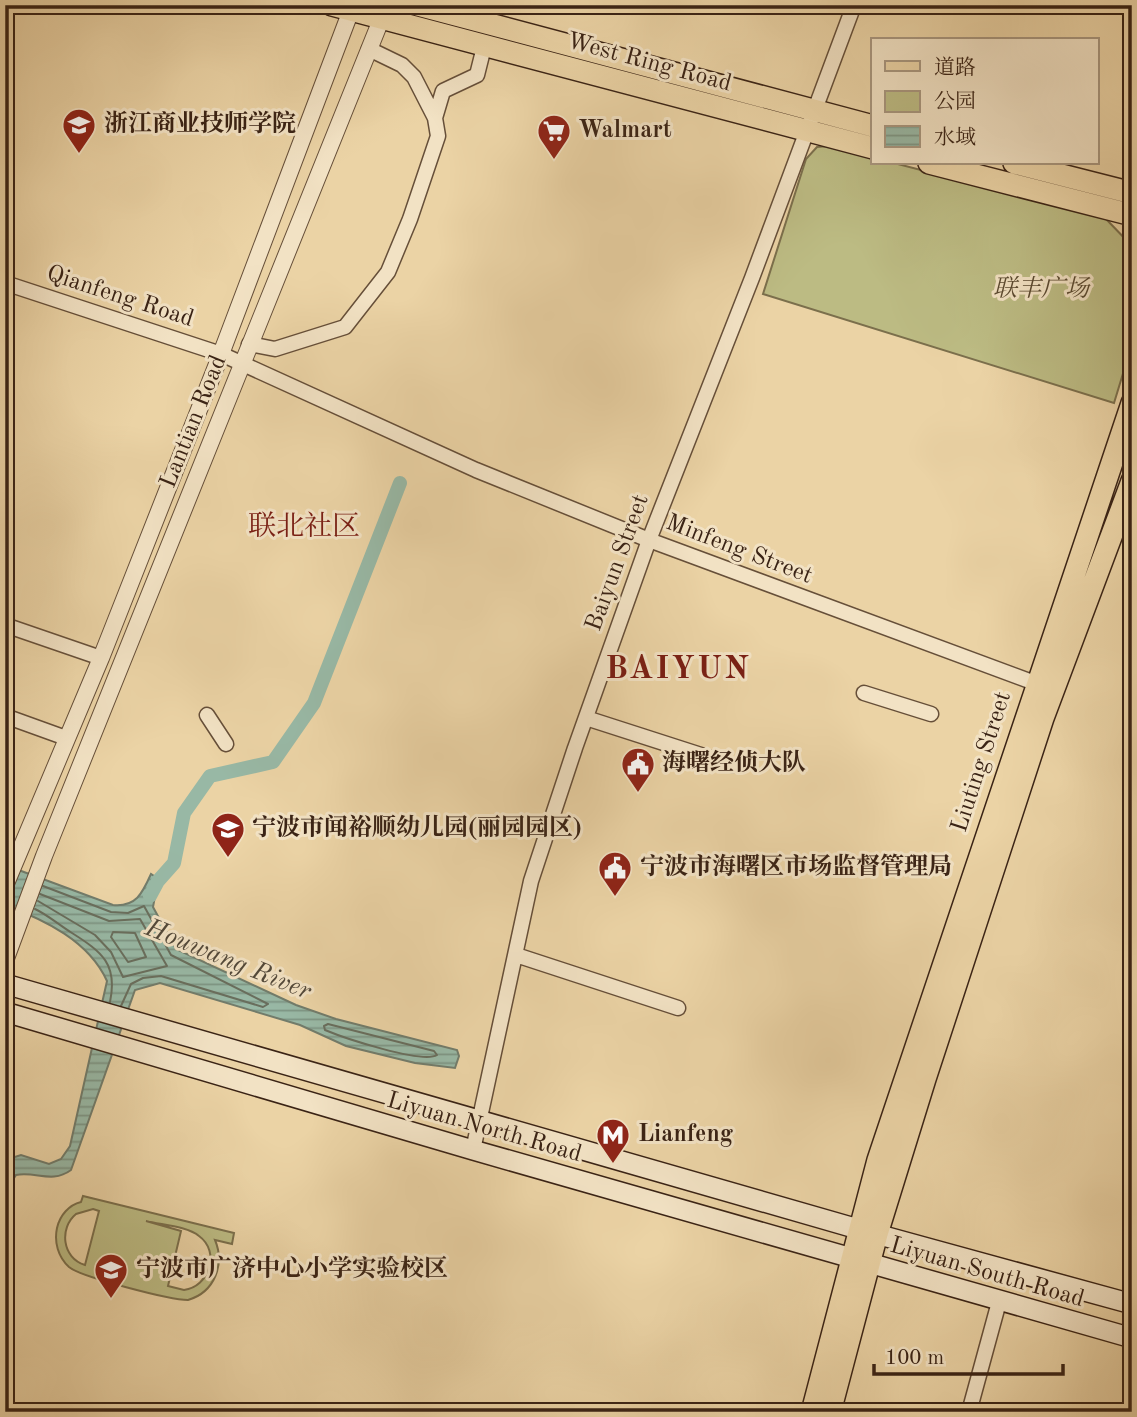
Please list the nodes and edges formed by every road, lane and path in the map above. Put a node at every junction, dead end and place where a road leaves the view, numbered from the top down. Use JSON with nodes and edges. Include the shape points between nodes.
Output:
{"nodes":[{"id":1,"x":418,"y":5,"type":"edge"},
{"id":2,"x":854,"y":5,"type":"edge"},
{"id":3,"x":346,"y":7,"type":"edge"},
{"id":4,"x":384,"y":13,"type":"edge"},
{"id":5,"x":484,"y":47,"type":"junction"},
{"id":6,"x":369,"y":49,"type":"junction"},
{"id":7,"x":435,"y":118,"type":"junction"},
{"id":8,"x":811,"y":121,"type":"junction"},
{"id":9,"x":871,"y":126,"type":"edge"},
{"id":10,"x":871,"y":147,"type":"edge"},
{"id":11,"x":933,"y":164,"type":"edge"},
{"id":12,"x":1018,"y":164,"type":"edge"},
{"id":13,"x":1132,"y":193,"type":"edge"},
{"id":14,"x":1132,"y":215,"type":"edge"},
{"id":15,"x":5,"y":283,"type":"edge"},
{"id":16,"x":249,"y":344,"type":"junction"},
{"id":17,"x":221,"y":354,"type":"junction"},
{"id":18,"x":241,"y":363,"type":"junction"},
{"id":19,"x":1132,"y":403,"type":"edge"},
{"id":20,"x":1132,"y":481,"type":"edge"},
{"id":21,"x":649,"y":540,"type":"junction"},
{"id":22,"x":5,"y":625,"type":"edge"},
{"id":23,"x":101,"y":658,"type":"junction"},
{"id":24,"x":1045,"y":687,"type":"junction"},
{"id":25,"x":864,"y":693,"type":"dead end"},
{"id":26,"x":931,"y":714,"type":"dead end"},
{"id":27,"x":207,"y":715,"type":"dead end"},
{"id":28,"x":5,"y":716,"type":"edge"},
{"id":29,"x":586,"y":718,"type":"junction"},
{"id":30,"x":66,"y":738,"type":"junction"},
{"id":31,"x":226,"y":744,"type":"dead end"},
{"id":32,"x":732,"y":765,"type":"dead end"},
{"id":33,"x":5,"y":886,"type":"edge"},
{"id":34,"x":516,"y":955,"type":"junction"},
{"id":35,"x":5,"y":961,"type":"edge"},
{"id":36,"x":5,"y":984,"type":"edge"},
{"id":37,"x":678,"y":1008,"type":"dead end"},
{"id":38,"x":5,"y":1012,"type":"edge"},
{"id":39,"x":480,"y":1121,"type":"junction"},
{"id":40,"x":473,"y":1150,"type":"junction"},
{"id":41,"x":867,"y":1231,"type":"junction"},
{"id":42,"x":860,"y":1262,"type":"junction"},
{"id":43,"x":999,"y":1302,"type":"junction"},
{"id":44,"x":1132,"y":1304,"type":"edge"},
{"id":45,"x":1132,"y":1338,"type":"edge"},
{"id":46,"x":812,"y":1412,"type":"edge"},
{"id":47,"x":830,"y":1412,"type":"edge"},
{"id":48,"x":969,"y":1412,"type":"edge"}],
"edges":[{"from":1,"to":8,"type":"main road","name":"West Ring Road"},
{"from":2,"to":8,"type":"street","name":"Baiyun Street"},
{"from":3,"to":4,"type":"main road","name":"West Ring Road"},
{"from":3,"to":17,"type":"street","name":"Lantian Road"},
{"from":4,"to":5,"type":"main road","name":"West Ring Road"},
{"from":4,"to":6,"type":"street","name":"Lantian Road"},
{"from":5,"to":7,"type":"street","via":[[477,75],[443,91]]},
{"from":5,"to":8,"type":"main road","name":"West Ring Road"},
{"from":6,"to":7,"type":"street","via":[[402,65],[414,77]]},
{"from":6,"to":16,"type":"street","name":"Lantian Road"},
{"from":7,"to":16,"type":"street","via":[[438,136],[410,219],[388,272],[361,309],[345,327],[305,341],[275,349]]},
{"from":8,"to":9,"type":"main road","name":"West Ring Road"},
{"from":8,"to":10,"type":"main road","name":"West Ring Road"},
{"from":8,"to":21,"type":"street","name":"Baiyun Street"},
{"from":11,"to":14,"type":"main road"},
{"from":12,"to":13,"type":"main road"},
{"from":15,"to":17,"type":"street","name":"Qianfeng Road"},
{"from":16,"to":18,"type":"street","name":"Lantian Road"},
{"from":17,"to":18,"type":"street","name":"Minfeng Street"},
{"from":17,"to":23,"type":"street","name":"Lantian Road"},
{"from":18,"to":21,"type":"street","name":"Minfeng Street","via":[[476,470]]},
{"from":18,"to":35,"type":"street","name":"Lantian Road"},
{"from":19,"to":24,"type":"main road","name":"Liuting Street"},
{"from":20,"to":24,"type":"main road","name":"Liuting Street"},
{"from":21,"to":24,"type":"street","name":"Minfeng Street"},
{"from":21,"to":29,"type":"street","name":"Baiyun Street"},
{"from":22,"to":23,"type":"street"},
{"from":23,"to":30,"type":"street","name":"Lantian Road"},
{"from":24,"to":41,"type":"main road","name":"Liuting Street"},
{"from":25,"to":26,"type":"street"},
{"from":27,"to":31,"type":"street"},
{"from":28,"to":30,"type":"street"},
{"from":29,"to":32,"type":"street"},
{"from":29,"to":34,"type":"street","name":"Baiyun Street","via":[[531,881]]},
{"from":30,"to":33,"type":"street","name":"Lantian Road"},
{"from":34,"to":37,"type":"street"},
{"from":34,"to":39,"type":"street","name":"Baiyun Street"},
{"from":36,"to":39,"type":"main road","name":"Liyuan North Road"},
{"from":38,"to":40,"type":"main road","name":"Liyuan North Road"},
{"from":39,"to":40,"type":"street","name":"Baiyun Street"},
{"from":39,"to":41,"type":"main road","name":"Liyuan North Road"},
{"from":40,"to":42,"type":"main road","name":"Liyuan North Road"},
{"from":41,"to":42,"type":"main road","name":"Liuting Street"},
{"from":41,"to":44,"type":"main road","name":"Liyuan South Road"},
{"from":42,"to":43,"type":"main road","name":"Liyuan South Road"},
{"from":42,"to":46,"type":"main road"},
{"from":42,"to":47,"type":"main road"},
{"from":43,"to":45,"type":"main road","name":"Liyuan South Road"},
{"from":43,"to":48,"type":"street"}]}
